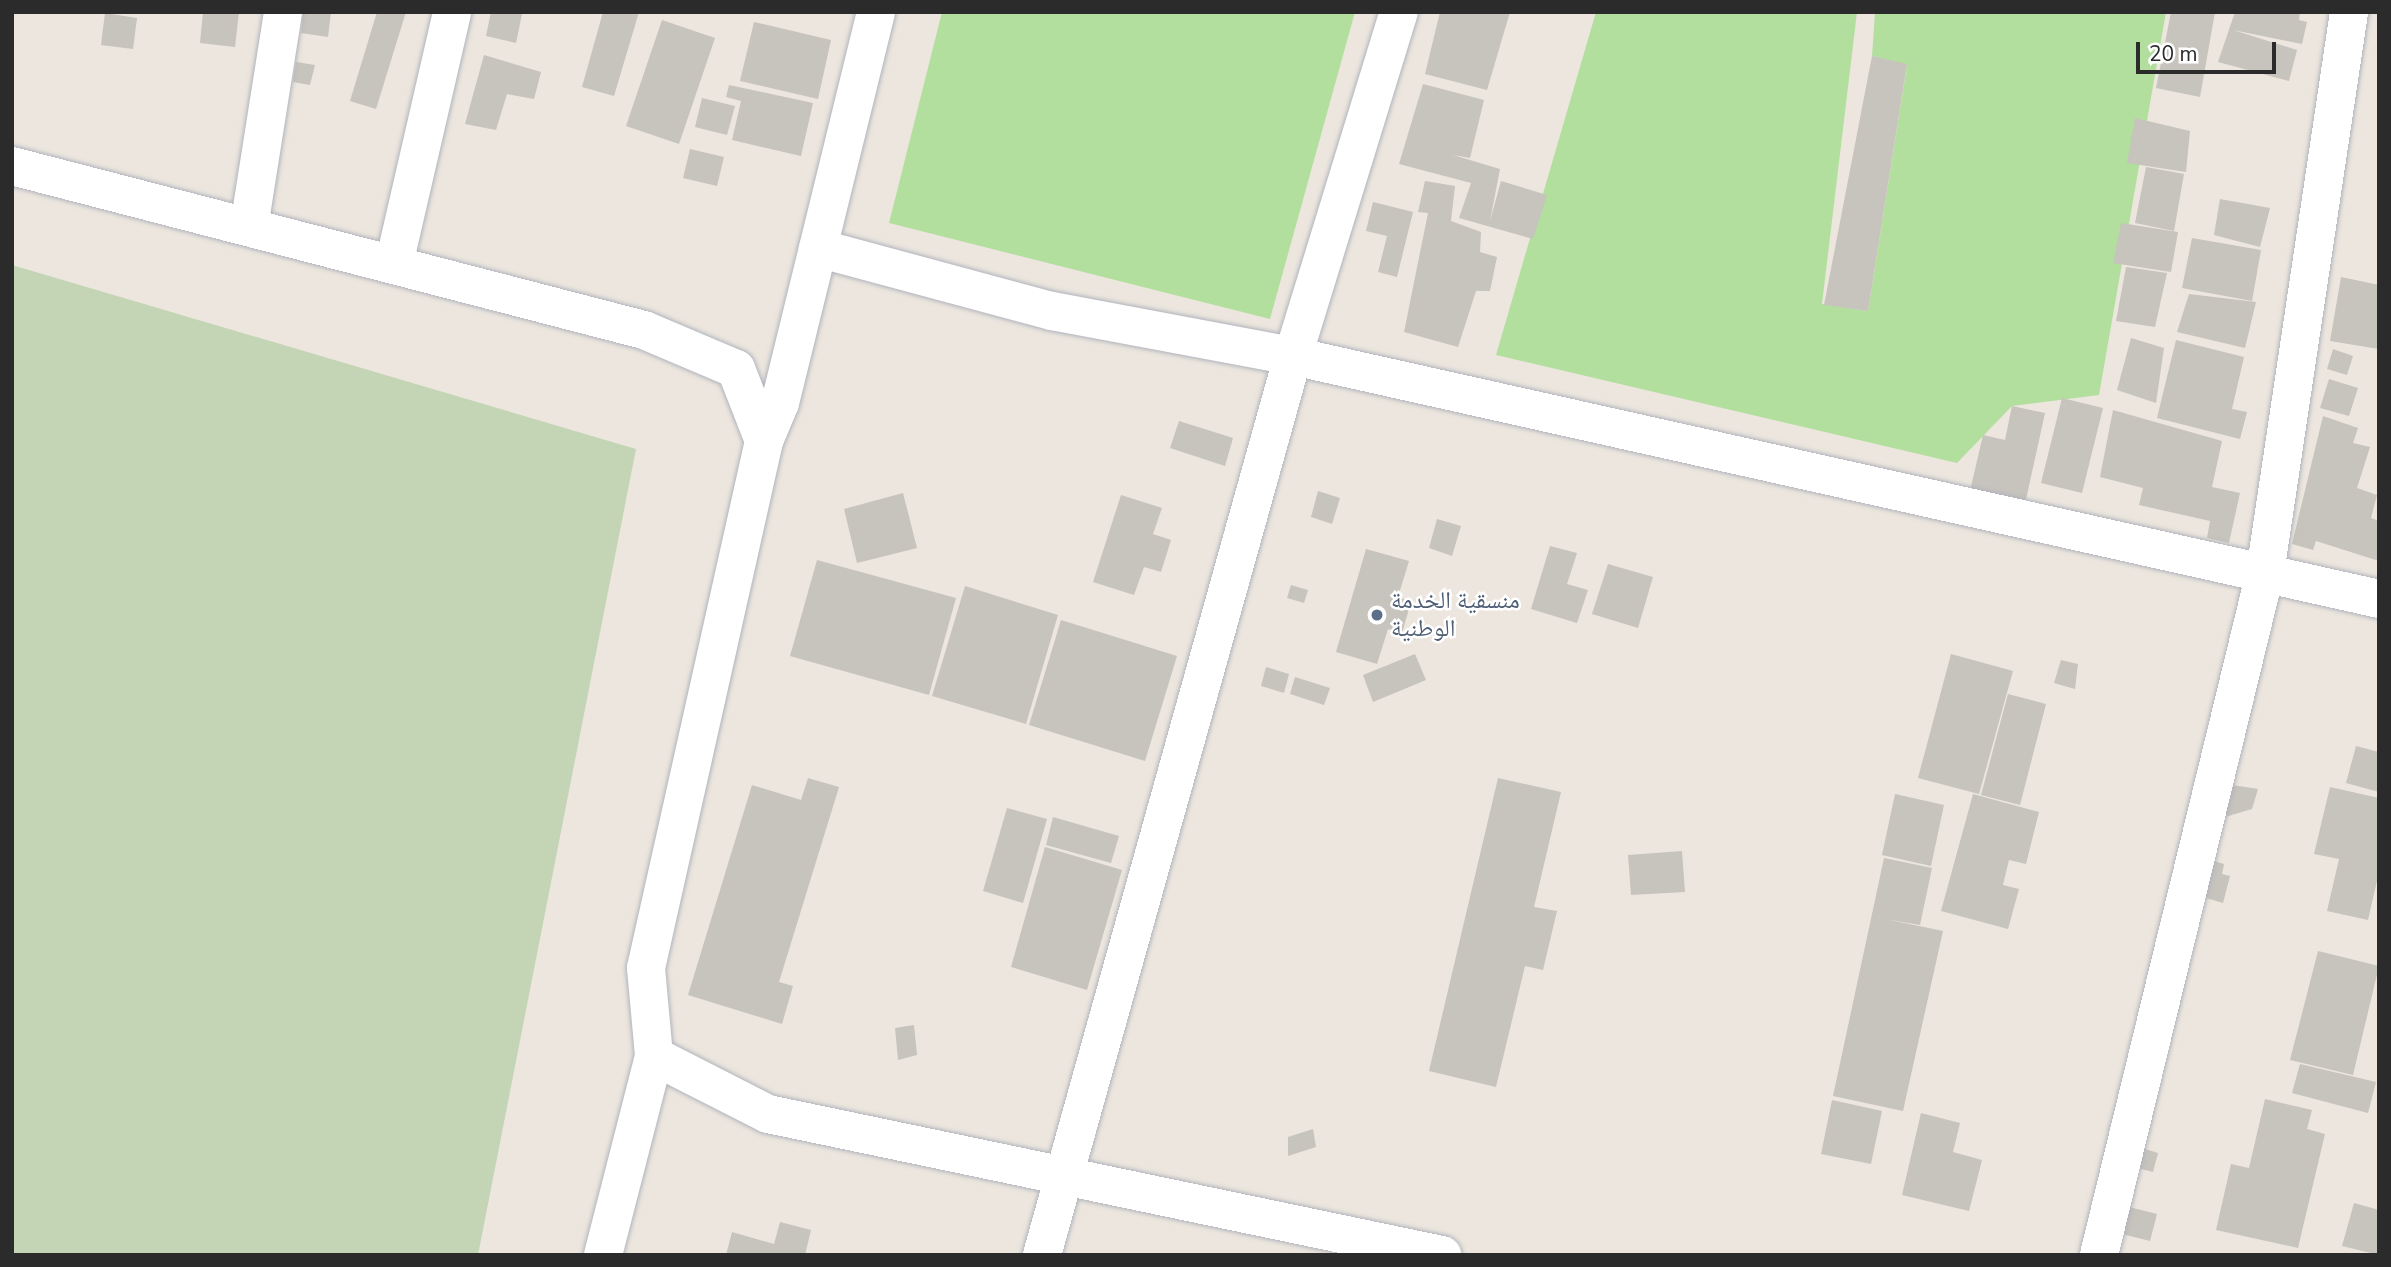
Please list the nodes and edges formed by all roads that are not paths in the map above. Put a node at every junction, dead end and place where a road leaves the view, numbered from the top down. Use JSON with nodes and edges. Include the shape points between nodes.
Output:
{"nodes":[{"id":1,"x":283,"y":12,"type":"edge"},
{"id":2,"x":452,"y":12,"type":"edge"},
{"id":3,"x":876,"y":12,"type":"edge"},
{"id":4,"x":1399,"y":12,"type":"edge"},
{"id":5,"x":2349,"y":12,"type":"edge"},
{"id":6,"x":12,"y":166,"type":"edge"},
{"id":7,"x":249,"y":227,"type":"junction"},
{"id":8,"x":818,"y":248,"type":"junction"},
{"id":9,"x":394,"y":264,"type":"junction"},
{"id":10,"x":1293,"y":356,"type":"junction"},
{"id":11,"x":764,"y":441,"type":"junction"},
{"id":12,"x":2265,"y":573,"type":"junction"},
{"id":13,"x":2379,"y":599,"type":"edge"},
{"id":14,"x":654,"y":1056,"type":"junction"},
{"id":15,"x":1061,"y":1174,"type":"junction"},
{"id":16,"x":603,"y":1255,"type":"edge"},
{"id":17,"x":1042,"y":1255,"type":"edge"},
{"id":18,"x":1442,"y":1255,"type":"edge"},
{"id":19,"x":2099,"y":1255,"type":"edge"}],
"edges":[{"from":1,"to":7,"type":"street"},
{"from":2,"to":9,"type":"street"},
{"from":3,"to":8,"type":"street"},
{"from":4,"to":10,"type":"street"},
{"from":5,"to":12,"type":"street"},
{"from":6,"to":7,"type":"street"},
{"from":7,"to":9,"type":"street"},
{"from":8,"to":10,"type":"street","via":[[1052,312]]},
{"from":8,"to":11,"type":"street","via":[[780,403]]},
{"from":9,"to":11,"type":"street","via":[[644,330],[736,369]]},
{"from":10,"to":12,"type":"street"},
{"from":10,"to":15,"type":"street"},
{"from":11,"to":14,"type":"street","via":[[646,968]]},
{"from":12,"to":13,"type":"street"},
{"from":12,"to":19,"type":"street"},
{"from":14,"to":15,"type":"street","via":[[768,1114]]},
{"from":14,"to":16,"type":"street"},
{"from":15,"to":17,"type":"street"},
{"from":15,"to":18,"type":"street"}]}
